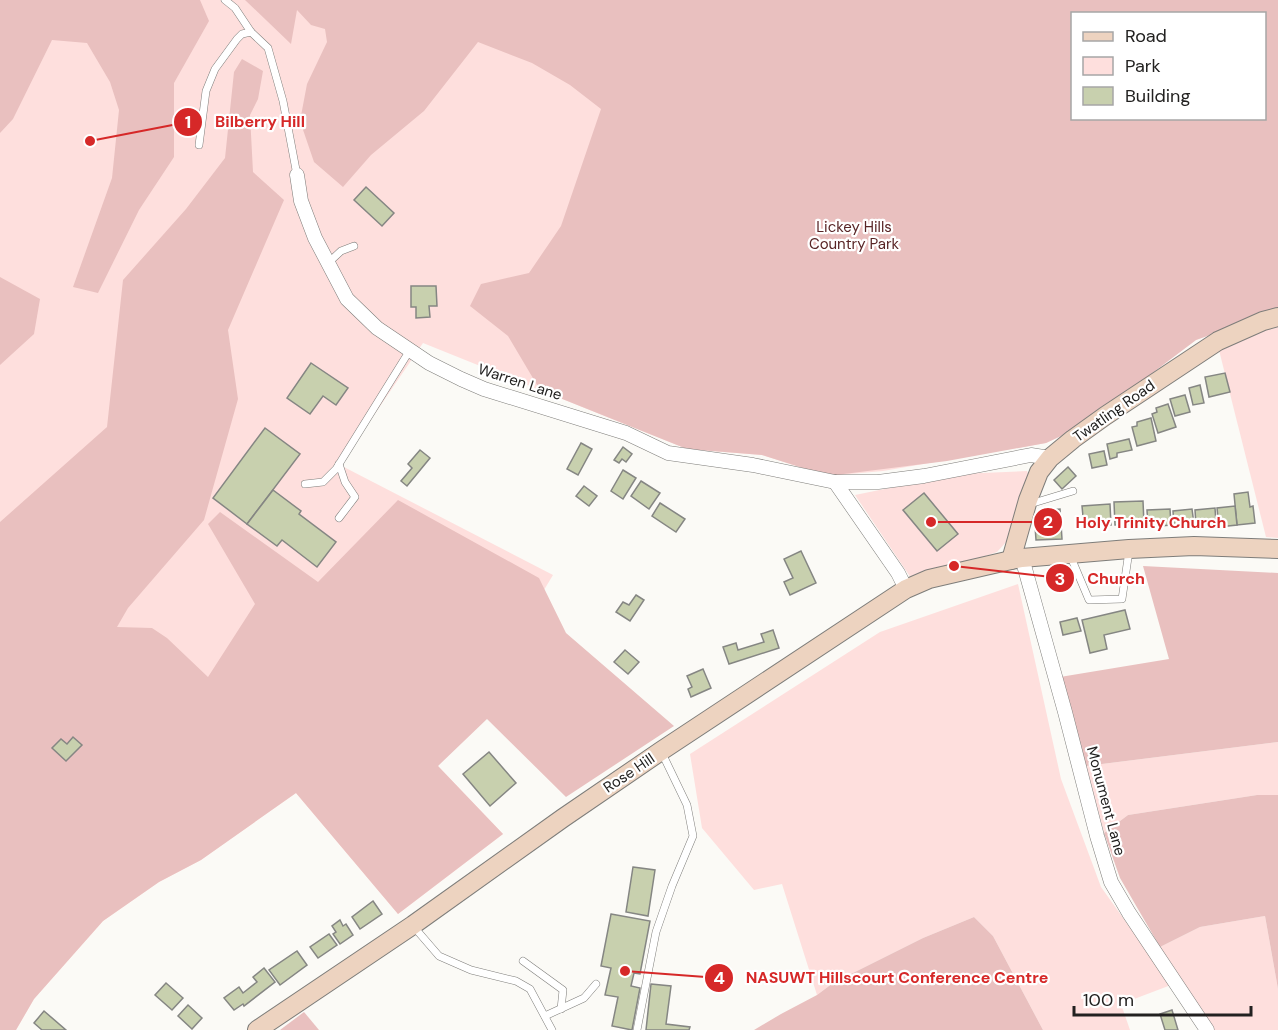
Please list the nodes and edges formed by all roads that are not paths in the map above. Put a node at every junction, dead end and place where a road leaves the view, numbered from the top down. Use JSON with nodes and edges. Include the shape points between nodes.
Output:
{"nodes":[{"id":1,"x":225,"y":0,"type":"edge"},
{"id":2,"x":251,"y":32,"type":"junction"},
{"id":3,"x":199,"y":145,"type":"dead end"},
{"id":4,"x":297,"y":175,"type":"joint"},
{"id":5,"x":354,"y":246,"type":"dead end"},
{"id":6,"x":327,"y":264,"type":"junction"},
{"id":7,"x":1278,"y":317,"type":"edge"},
{"id":8,"x":410,"y":350,"type":"junction"},
{"id":9,"x":1050,"y":458,"type":"junction"},
{"id":10,"x":339,"y":464,"type":"junction"},
{"id":11,"x":835,"y":482,"type":"junction"},
{"id":12,"x":305,"y":484,"type":"dead end"},
{"id":13,"x":1073,"y":491,"type":"dead end"},
{"id":14,"x":1027,"y":505,"type":"junction"},
{"id":15,"x":339,"y":518,"type":"dead end"},
{"id":16,"x":1129,"y":549,"type":"junction"},
{"id":17,"x":1278,"y":549,"type":"edge"},
{"id":18,"x":1070,"y":555,"type":"junction"},
{"id":19,"x":1017,"y":559,"type":"junction"},
{"id":20,"x":906,"y":589,"type":"junction"},
{"id":21,"x":661,"y":751,"type":"junction"},
{"id":22,"x":413,"y":925,"type":"junction"},
{"id":23,"x":523,"y":961,"type":"dead end"},
{"id":24,"x":596,"y":984,"type":"dead end"},
{"id":25,"x":561,"y":1009,"type":"junction"},
{"id":26,"x":545,"y":1016,"type":"junction"},
{"id":27,"x":256,"y":1030,"type":"edge"},
{"id":28,"x":552,"y":1030,"type":"edge"},
{"id":29,"x":637,"y":1030,"type":"edge"},
{"id":30,"x":1207,"y":1030,"type":"edge"}],
"edges":[{"from":1,"to":2,"type":"lane"},
{"from":2,"to":3,"type":"lane","via":[[237,39],[215,69],[206,91]]},
{"from":2,"to":4,"type":"lane","via":[[268,48]]},
{"from":4,"to":6,"type":"street","name":"Warren Lane","via":[[301,201]]},
{"from":5,"to":6,"type":"lane","via":[[341,251]]},
{"from":6,"to":8,"type":"street","name":"Warren Lane","via":[[347,299],[377,328]]},
{"from":7,"to":9,"type":"main road","name":"Twatling Road","via":[[1218,341],[1105,416]]},
{"from":8,"to":10,"type":"lane"},
{"from":8,"to":11,"type":"street","name":"Warren Lane","via":[[461,380],[626,433],[668,453]]},
{"from":9,"to":11,"type":"street","name":"Warren Lane","via":[[1030,455],[924,476]]},
{"from":9,"to":14,"type":"main road","name":"Twatling Road","via":[[1039,472]]},
{"from":10,"to":12,"type":"lane","via":[[322,482]]},
{"from":10,"to":15,"type":"lane","via":[[354,497]]},
{"from":11,"to":20,"type":"street"},
{"from":13,"to":14,"type":"lane"},
{"from":14,"to":19,"type":"main road","name":"Twatling Road"},
{"from":16,"to":17,"type":"main road","name":"Rose Hill"},
{"from":16,"to":18,"type":"main road","name":"Rose Hill"},
{"from":16,"to":18,"type":"lane","via":[[1122,598],[1089,600]]},
{"from":18,"to":19,"type":"main road","name":"Rose Hill"},
{"from":19,"to":20,"type":"main road","name":"Rose Hill","via":[[929,579]]},
{"from":19,"to":30,"type":"street","name":"Monument Lane","via":[[1068,723],[1111,882]]},
{"from":20,"to":21,"type":"main road","name":"Rose Hill"},
{"from":21,"to":22,"type":"main road","name":"Rose Hill"},
{"from":21,"to":29,"type":"lane","via":[[687,805],[693,836],[656,932]]},
{"from":22,"to":26,"type":"lane","via":[[439,956],[530,989]]},
{"from":22,"to":27,"type":"main road","name":"Rose Hill"},
{"from":23,"to":25,"type":"lane","via":[[563,990]]},
{"from":24,"to":25,"type":"lane","via":[[584,998]]},
{"from":25,"to":26,"type":"lane"},
{"from":26,"to":28,"type":"lane"}]}
